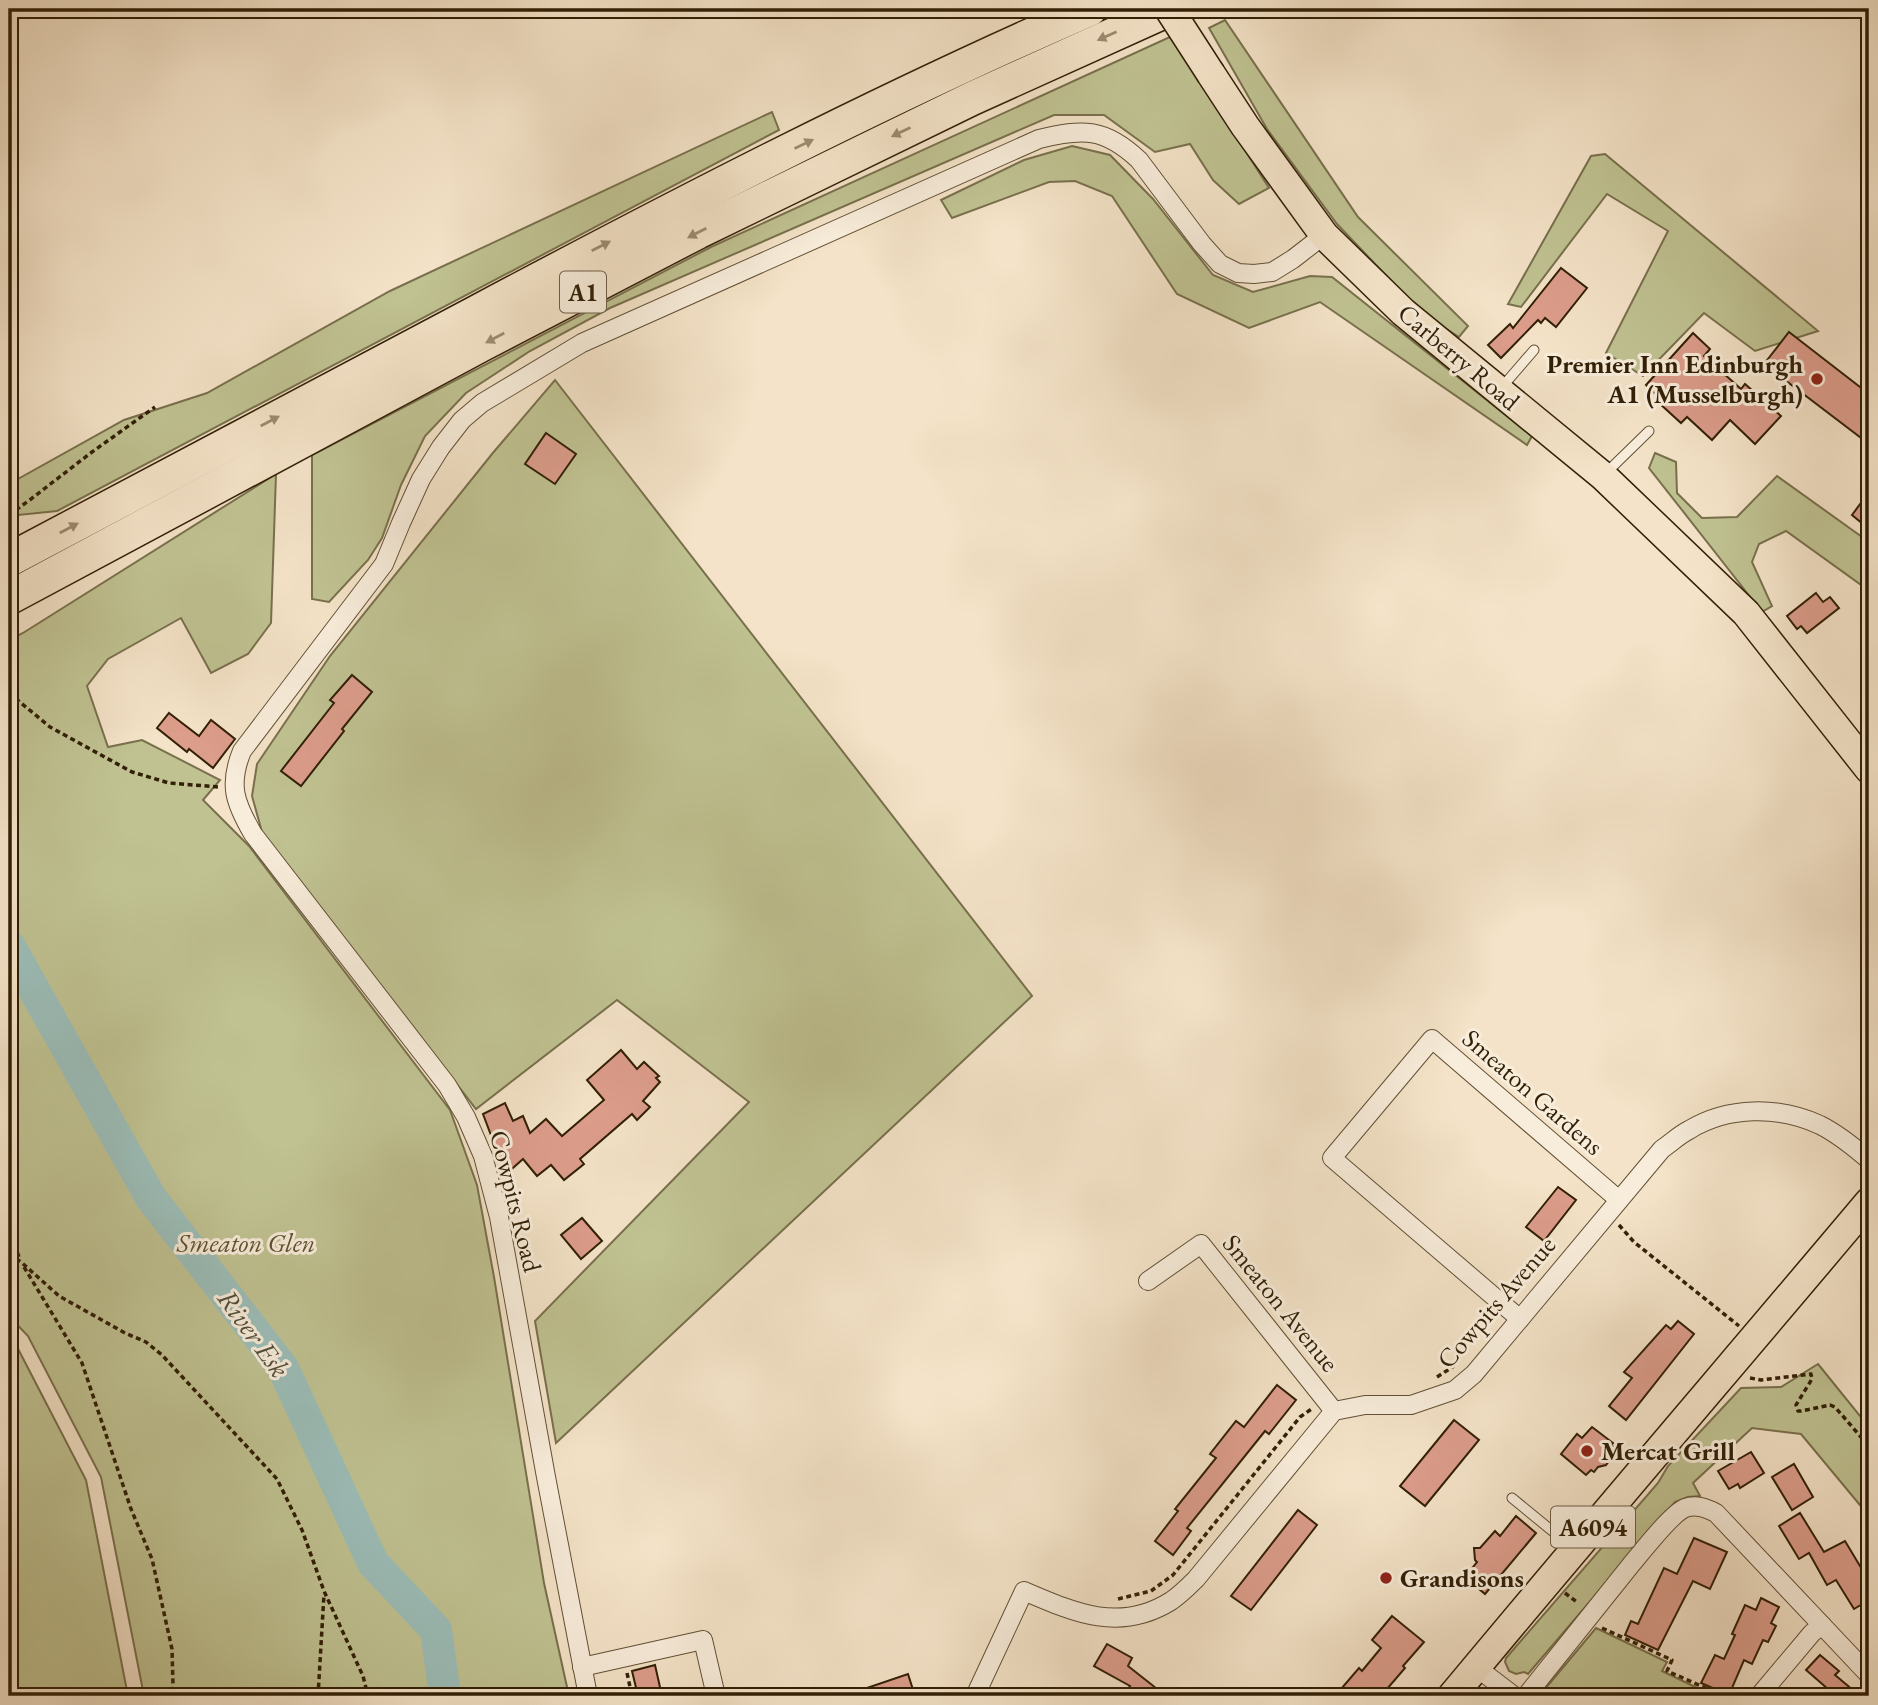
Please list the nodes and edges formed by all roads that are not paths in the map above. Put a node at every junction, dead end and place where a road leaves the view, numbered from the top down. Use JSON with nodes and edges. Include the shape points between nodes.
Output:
{"nodes":[{"id":1,"x":1090,"y":9,"type":"edge"},
{"id":2,"x":1169,"y":9,"type":"edge"},
{"id":3,"x":1324,"y":235,"type":"junction"},
{"id":4,"x":1534,"y":350,"type":"dead end"},
{"id":5,"x":1498,"y":390,"type":"junction"},
{"id":6,"x":1649,"y":432,"type":"dead end"},
{"id":7,"x":1603,"y":476,"type":"junction"},
{"id":8,"x":9,"y":560,"type":"edge"},
{"id":9,"x":9,"y":598,"type":"edge"},
{"id":10,"x":1869,"y":769,"type":"edge"},
{"id":11,"x":1869,"y":1160,"type":"edge"},
{"id":12,"x":1869,"y":1202,"type":"edge"},
{"id":13,"x":1614,"y":1206,"type":"junction"},
{"id":14,"x":1148,"y":1281,"type":"dead end"},
{"id":15,"x":1520,"y":1319,"type":"junction"},
{"id":16,"x":1334,"y":1411,"type":"junction"},
{"id":17,"x":1512,"y":1498,"type":"dead end"},
{"id":18,"x":1574,"y":1549,"type":"junction"},
{"id":19,"x":1822,"y":1625,"type":"junction"},
{"id":20,"x":582,"y":1667,"type":"junction"},
{"id":21,"x":1476,"y":1667,"type":"junction"},
{"id":22,"x":1869,"y":1675,"type":"edge"},
{"id":23,"x":588,"y":1696,"type":"edge"},
{"id":24,"x":716,"y":1696,"type":"edge"},
{"id":25,"x":975,"y":1696,"type":"edge"},
{"id":26,"x":1452,"y":1696,"type":"edge"},
{"id":27,"x":1514,"y":1696,"type":"edge"},
{"id":28,"x":1526,"y":1696,"type":"edge"},
{"id":29,"x":1759,"y":1696,"type":"edge"}],
"edges":[{"from":8,"to":1,"type":"highway","number":"A1","one_way":true,"via":[[724,182]]},
{"from":2,"to":3,"type":"main road","name":"Carberry Road","bridge":true},
{"from":2,"to":9,"type":"highway","number":"A1","one_way":true,"via":[[698,232]]},
{"from":3,"to":5,"type":"main road","name":"Carberry Road","via":[[1403,312]]},
{"from":3,"to":20,"type":"street","name":"Cowpits Road","via":[[1272,272],[1238,273],[1220,264],[1202,244],[1127,149],[1107,136],[1061,133],[930,186],[582,343],[482,403],[462,420],[421,479],[384,564],[242,751],[234,788],[240,812],[253,834],[447,1086],[467,1117],[483,1157],[499,1217]]},
{"from":4,"to":5,"type":"lane"},
{"from":5,"to":7,"type":"main road","name":"Carberry Road"},
{"from":6,"to":7,"type":"lane"},
{"from":7,"to":10,"type":"main road","name":"Carberry Road","via":[[1746,613]]},
{"from":11,"to":13,"type":"street","name":"Cowpits Avenue","via":[[1820,1125],[1749,1110],[1690,1129],[1662,1149]]},
{"from":12,"to":18,"type":"main road","number":"A6094"},
{"from":13,"to":15,"type":"street","name":"Cowpits Avenue"},
{"from":13,"to":15,"type":"street","name":"Smeaton Gardens","via":[[1432,1039],[1332,1158]]},
{"from":14,"to":16,"type":"street","name":"Smeaton Avenue","via":[[1201,1244]]},
{"from":15,"to":16,"type":"street","name":"Cowpits Avenue","via":[[1455,1390],[1411,1405],[1365,1405]]},
{"from":16,"to":25,"type":"street","via":[[1196,1579],[1172,1600],[1124,1618],[1099,1618],[1024,1591]]},
{"from":17,"to":18,"type":"lane"},
{"from":18,"to":21,"type":"main road","number":"A6094"},
{"from":19,"to":22,"type":"street"},
{"from":19,"to":28,"type":"street","via":[[1716,1513],[1696,1506],[1685,1508],[1650,1542]]},
{"from":19,"to":29,"type":"street"},
{"from":20,"to":23,"type":"street","name":"Cowpits Road"},
{"from":20,"to":24,"type":"street","via":[[703,1640]]},
{"from":21,"to":26,"type":"main road","number":"A6094"},
{"from":21,"to":27,"type":"street"}]}
